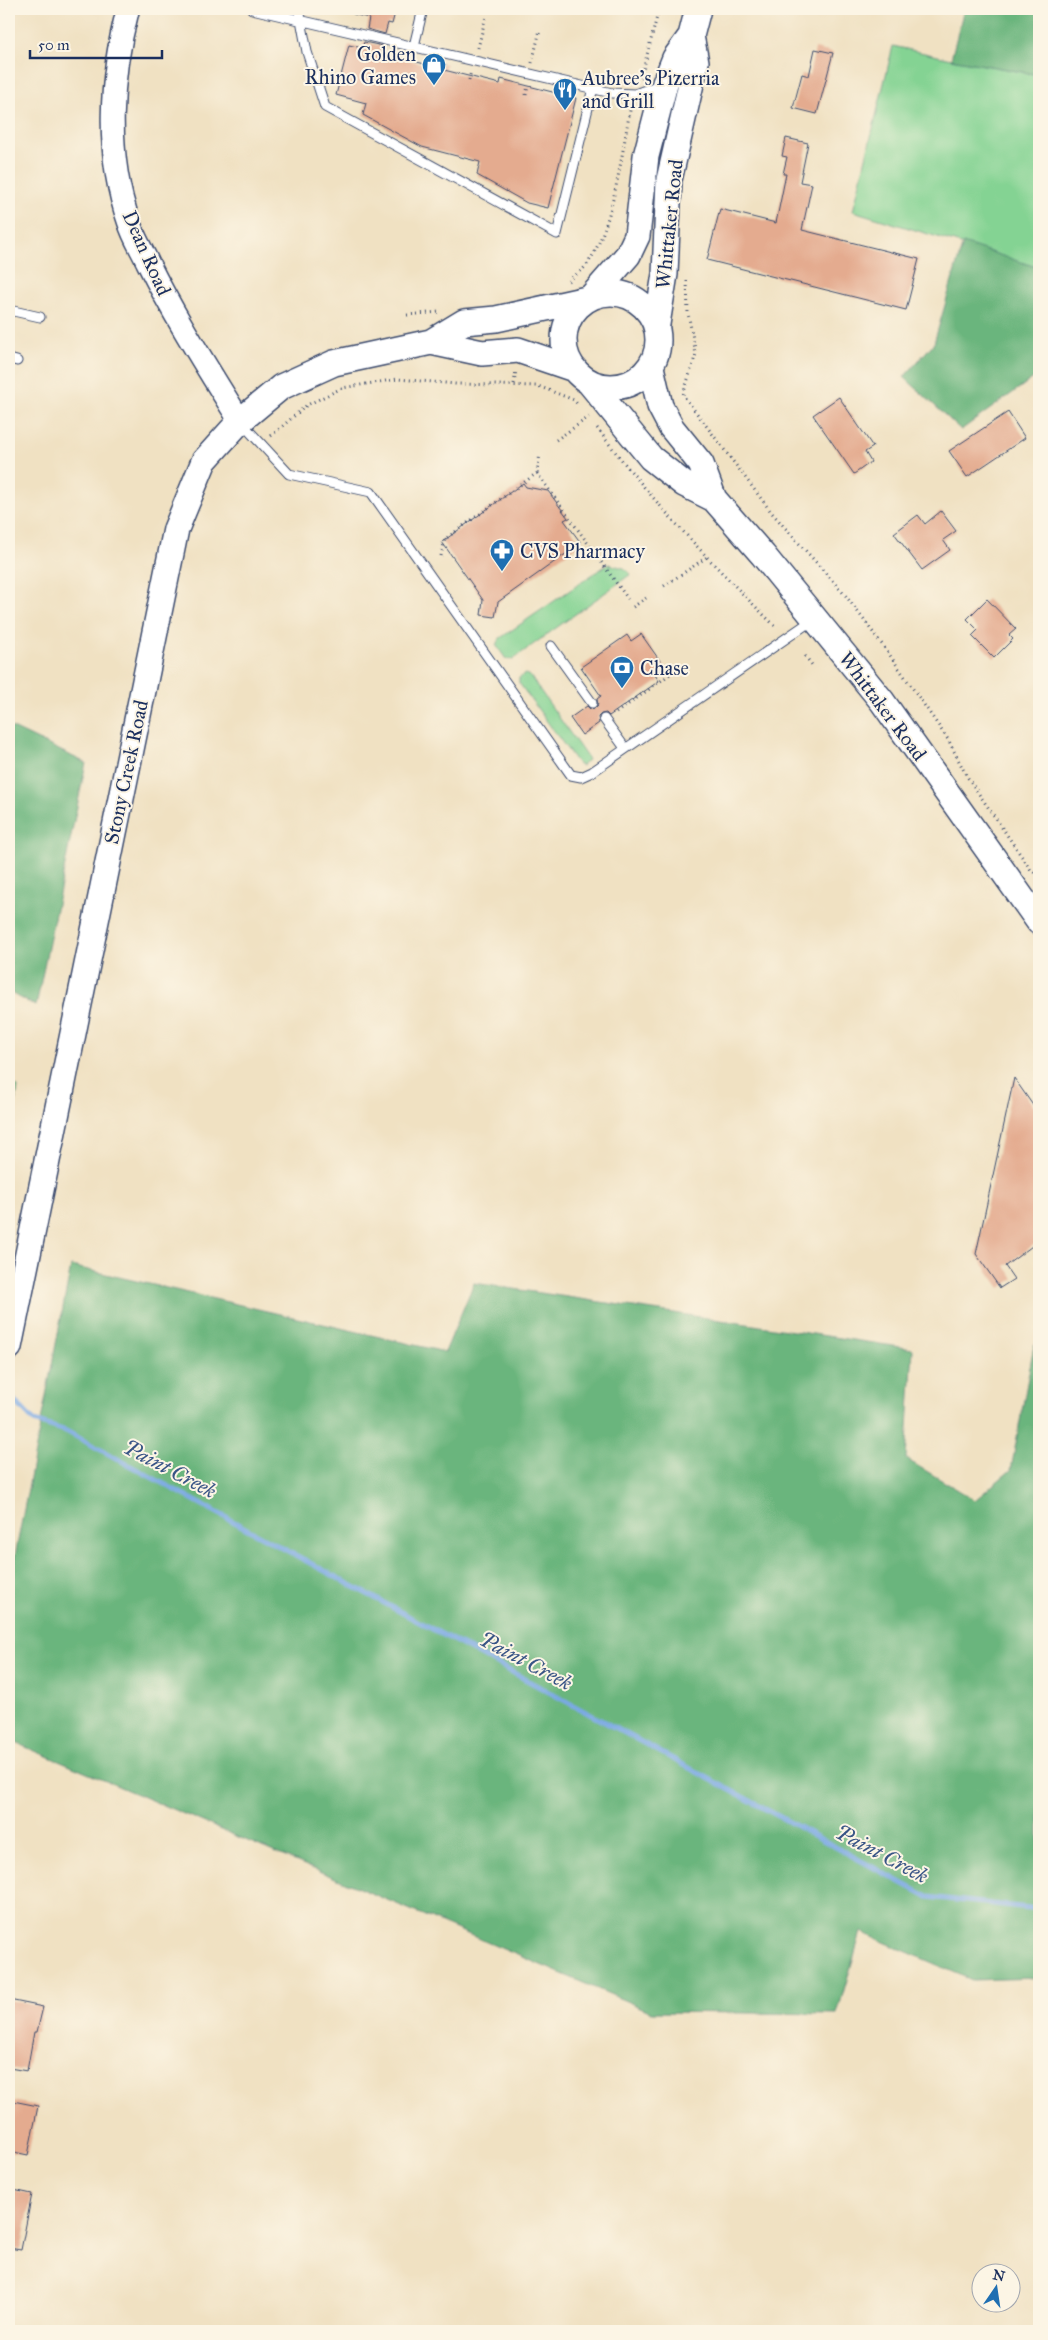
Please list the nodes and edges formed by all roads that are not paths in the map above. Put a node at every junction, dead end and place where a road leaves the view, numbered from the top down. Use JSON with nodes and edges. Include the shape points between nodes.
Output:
{"nodes":[{"id":1,"x":128,"y":9,"type":"edge"},
{"id":2,"x":252,"y":9,"type":"edge"},
{"id":3,"x":299,"y":9,"type":"edge"},
{"id":4,"x":423,"y":9,"type":"edge"},
{"id":5,"x":698,"y":9,"type":"edge"},
{"id":6,"x":302,"y":21,"type":"junction"},
{"id":7,"x":691,"y":36,"type":"junction"},
{"id":8,"x":414,"y":46,"type":"junction"},
{"id":9,"x":664,"y":83,"type":"junction"},
{"id":10,"x":593,"y":88,"type":"junction"},
{"id":11,"x":590,"y":297,"type":"junction"},
{"id":12,"x":9,"y":310,"type":"edge"},
{"id":13,"x":40,"y":317,"type":"dead end"},
{"id":14,"x":657,"y":324,"type":"junction"},
{"id":15,"x":431,"y":342,"type":"junction"},
{"id":16,"x":651,"y":367,"type":"junction"},
{"id":17,"x":582,"y":376,"type":"junction"},
{"id":18,"x":240,"y":421,"type":"junction"},
{"id":19,"x":714,"y":499,"type":"junction"},
{"id":20,"x":815,"y":618,"type":"junction"},
{"id":21,"x":551,"y":646,"type":"dead end"},
{"id":22,"x":592,"y":702,"type":"dead end"},
{"id":23,"x":604,"y":719,"type":"dead end"},
{"id":24,"x":625,"y":748,"type":"junction"},
{"id":25,"x":1039,"y":922,"type":"edge"},
{"id":26,"x":9,"y":1347,"type":"edge"}],
"edges":[{"from":1,"to":18,"type":"street","name":"Dean Road","via":[[113,97],[115,163],[128,222],[163,292]]},
{"from":2,"to":6,"type":"lane"},
{"from":3,"to":6,"type":"lane"},
{"from":4,"to":8,"type":"lane"},
{"from":5,"to":7,"type":"main road","name":"Whittaker Road"},
{"from":6,"to":8,"type":"lane"},
{"from":6,"to":10,"type":"lane","via":[[307,52],[325,107],[557,234]]},
{"from":7,"to":9,"type":"main road","name":"Whittaker Road","via":[[675,58]]},
{"from":7,"to":14,"type":"main road","name":"Whittaker Road","via":[[696,62],[669,180],[665,274]]},
{"from":8,"to":10,"type":"lane"},
{"from":9,"to":10,"type":"lane","via":[[635,94]]},
{"from":9,"to":11,"type":"main road","name":"Whittaker Road","via":[[646,156],[637,236],[623,262]]},
{"from":11,"to":14,"type":"main road","via":[[621,293],[642,302]]},
{"from":11,"to":15,"type":"main road","name":"Stony Creek Road","via":[[496,319],[464,322]]},
{"from":11,"to":17,"type":"main road","via":[[573,309],[564,330],[565,351]]},
{"from":12,"to":13,"type":"lane"},
{"from":14,"to":16,"type":"main road","via":[[659,344]]},
{"from":15,"to":17,"type":"main road","name":"Stony Creek Road","via":[[482,353],[518,350]]},
{"from":15,"to":18,"type":"main road","name":"Stony Creek Road","via":[[334,363],[281,388]]},
{"from":16,"to":17,"type":"main road","via":[[630,384],[612,387]]},
{"from":16,"to":19,"type":"main road","name":"Whittaker Road","via":[[660,406],[671,427],[700,464]]},
{"from":17,"to":19,"type":"main road","name":"Whittaker Road","via":[[651,458],[684,484]]},
{"from":18,"to":24,"type":"lane","via":[[289,474],[372,492],[571,775],[581,777]]},
{"from":18,"to":26,"type":"main road","name":"Stony Creek Road","via":[[204,461],[176,529]]},
{"from":19,"to":20,"type":"main road","name":"Whittaker Road"},
{"from":20,"to":24,"type":"lane"},
{"from":20,"to":25,"type":"main road","name":"Whittaker Road","via":[[882,701]]},
{"from":21,"to":22,"type":"lane"},
{"from":23,"to":24,"type":"lane"}]}
